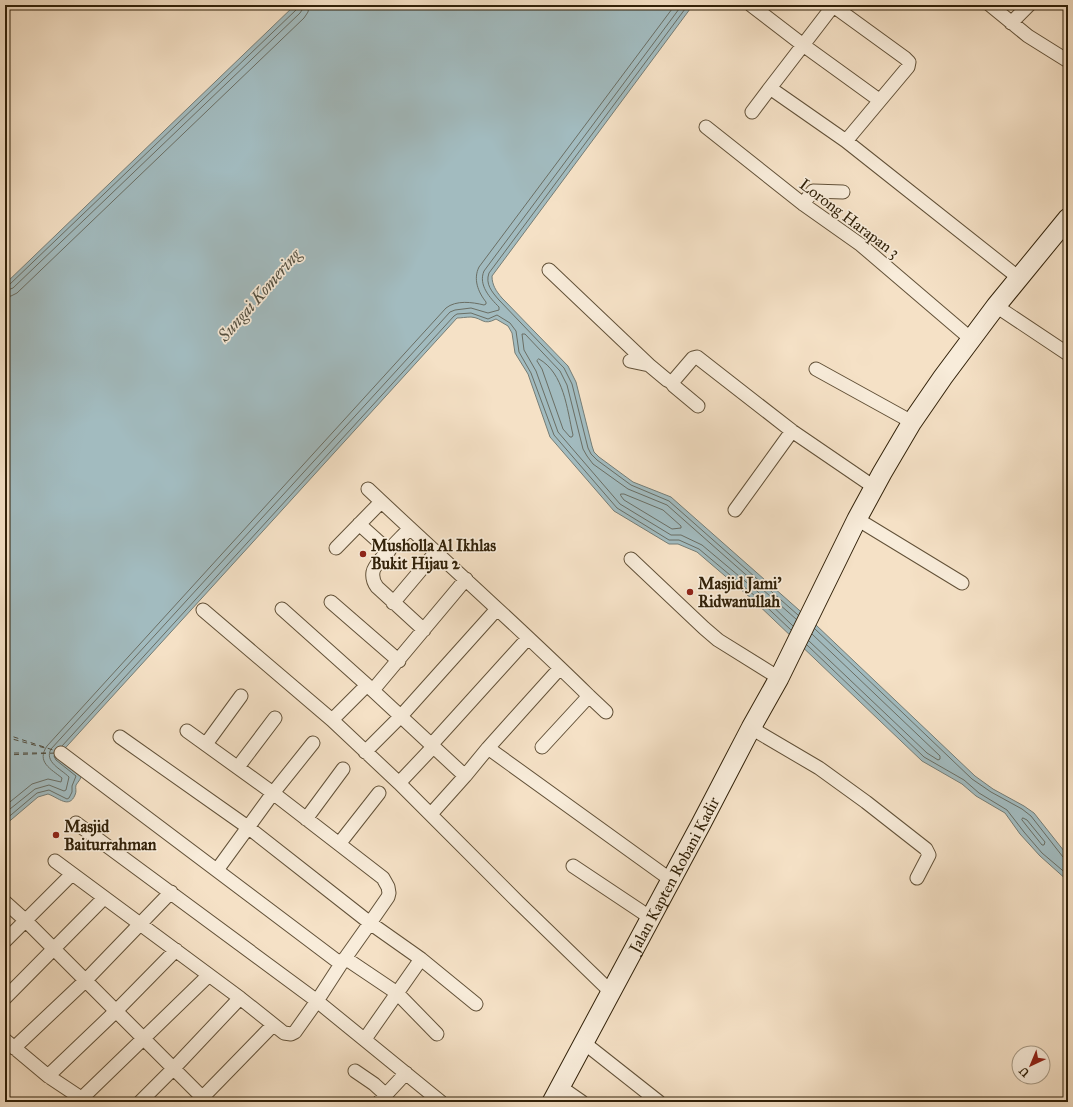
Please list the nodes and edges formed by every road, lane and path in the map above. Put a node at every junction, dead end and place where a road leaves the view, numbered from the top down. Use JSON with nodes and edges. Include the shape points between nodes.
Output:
{"nodes":[{"id":1,"x":751,"y":5,"type":"edge"},
{"id":2,"x":833,"y":5,"type":"edge"},
{"id":3,"x":990,"y":5,"type":"edge"},
{"id":4,"x":1028,"y":5,"type":"edge"},
{"id":5,"x":1011,"y":23,"type":"junction"},
{"id":6,"x":803,"y":45,"type":"junction"},
{"id":7,"x":1068,"y":61,"type":"edge"},
{"id":8,"x":770,"y":88,"type":"junction"},
{"id":9,"x":879,"y":100,"type":"junction"},
{"id":10,"x":752,"y":112,"type":"dead end"},
{"id":11,"x":706,"y":128,"type":"dead end"},
{"id":12,"x":846,"y":141,"type":"junction"},
{"id":13,"x":843,"y":192,"type":"dead end"},
{"id":14,"x":804,"y":204,"type":"junction"},
{"id":15,"x":1068,"y":218,"type":"edge"},
{"id":16,"x":550,"y":270,"type":"dead end"},
{"id":17,"x":1019,"y":278,"type":"junction"},
{"id":18,"x":996,"y":306,"type":"junction"},
{"id":19,"x":971,"y":339,"type":"junction"},
{"id":20,"x":1068,"y":354,"type":"edge"},
{"id":21,"x":630,"y":360,"type":"dead end"},
{"id":22,"x":649,"y":364,"type":"junction"},
{"id":23,"x":816,"y":369,"type":"dead end"},
{"id":24,"x":671,"y":382,"type":"junction"},
{"id":25,"x":698,"y":406,"type":"dead end"},
{"id":26,"x":912,"y":422,"type":"junction"},
{"id":27,"x":792,"y":431,"type":"junction"},
{"id":28,"x":874,"y":487,"type":"junction"},
{"id":29,"x":368,"y":489,"type":"dead end"},
{"id":30,"x":378,"y":505,"type":"dead end"},
{"id":31,"x":735,"y":510,"type":"dead end"},
{"id":32,"x":857,"y":519,"type":"junction"},
{"id":33,"x":359,"y":524,"type":"junction"},
{"id":34,"x":410,"y":528,"type":"junction"},
{"id":35,"x":336,"y":548,"type":"dead end"},
{"id":36,"x":389,"y":551,"type":"junction"},
{"id":37,"x":436,"y":552,"type":"junction"},
{"id":38,"x":630,"y":559,"type":"dead end"},
{"id":39,"x":466,"y":579,"type":"junction"},
{"id":40,"x":962,"y":583,"type":"dead end"},
{"id":41,"x":331,"y":602,"type":"dead end"},
{"id":42,"x":393,"y":603,"type":"junction"},
{"id":43,"x":497,"y":609,"type":"junction"},
{"id":44,"x":203,"y":610,"type":"dead end"},
{"id":45,"x":282,"y":610,"type":"dead end"},
{"id":46,"x":424,"y":630,"type":"junction"},
{"id":47,"x":528,"y":638,"type":"junction"},
{"id":48,"x":399,"y":661,"type":"junction"},
{"id":49,"x":560,"y":668,"type":"junction"},
{"id":50,"x":779,"y":678,"type":"junction"},
{"id":51,"x":370,"y":688,"type":"junction"},
{"id":52,"x":241,"y":696,"type":"dead end"},
{"id":53,"x":589,"y":696,"type":"junction"},
{"id":54,"x":606,"y":712,"type":"dead end"},
{"id":55,"x":401,"y":716,"type":"junction"},
{"id":56,"x":275,"y":718,"type":"dead end"},
{"id":57,"x":332,"y":720,"type":"junction"},
{"id":58,"x":752,"y":728,"type":"junction"},
{"id":59,"x":187,"y":731,"type":"dead end"},
{"id":60,"x":120,"y":737,"type":"dead end"},
{"id":61,"x":313,"y":743,"type":"dead end"},
{"id":62,"x":206,"y":744,"type":"junction"},
{"id":63,"x":433,"y":745,"type":"junction"},
{"id":64,"x":488,"y":748,"type":"junction"},
{"id":65,"x":542,"y":748,"type":"dead end"},
{"id":66,"x":365,"y":752,"type":"junction"},
{"id":67,"x":61,"y":753,"type":"dead end"},
{"id":68,"x":238,"y":768,"type":"junction"},
{"id":69,"x":343,"y":769,"type":"dead end"},
{"id":70,"x":465,"y":776,"type":"junction"},
{"id":71,"x":399,"y":783,"type":"junction"},
{"id":72,"x":273,"y":793,"type":"junction"},
{"id":73,"x":379,"y":793,"type":"dead end"},
{"id":74,"x":431,"y":814,"type":"junction"},
{"id":75,"x":306,"y":819,"type":"junction"},
{"id":76,"x":76,"y":823,"type":"dead end"},
{"id":77,"x":249,"y":828,"type":"junction"},
{"id":78,"x":339,"y":844,"type":"junction"},
{"id":79,"x":55,"y":861,"type":"dead end"},
{"id":80,"x":574,"y":866,"type":"dead end"},
{"id":81,"x":218,"y":870,"type":"junction"},
{"id":82,"x":72,"y":874,"type":"junction"},
{"id":83,"x":917,"y":878,"type":"dead end"},
{"id":84,"x":671,"y":880,"type":"junction"},
{"id":85,"x":171,"y":892,"type":"junction"},
{"id":86,"x":104,"y":898,"type":"junction"},
{"id":87,"x":5,"y":902,"type":"edge"},
{"id":88,"x":651,"y":918,"type":"junction"},
{"id":89,"x":26,"y":920,"type":"junction"},
{"id":90,"x":140,"y":923,"type":"junction"},
{"id":91,"x":370,"y":923,"type":"junction"},
{"id":92,"x":5,"y":941,"type":"edge"},
{"id":93,"x":54,"y":950,"type":"junction"},
{"id":94,"x":176,"y":950,"type":"junction"},
{"id":95,"x":421,"y":960,"type":"junction"},
{"id":96,"x":343,"y":961,"type":"junction"},
{"id":97,"x":209,"y":975,"type":"junction"},
{"id":98,"x":85,"y":981,"type":"junction"},
{"id":99,"x":611,"y":992,"type":"junction"},
{"id":100,"x":397,"y":993,"type":"junction"},
{"id":101,"x":5,"y":998,"type":"edge"},
{"id":102,"x":240,"y":998,"type":"junction"},
{"id":103,"x":317,"y":1001,"type":"junction"},
{"id":104,"x":476,"y":1004,"type":"dead end"},
{"id":105,"x":116,"y":1011,"type":"junction"},
{"id":106,"x":273,"y":1025,"type":"junction"},
{"id":107,"x":437,"y":1034,"type":"dead end"},
{"id":108,"x":365,"y":1039,"type":"junction"},
{"id":109,"x":144,"y":1040,"type":"junction"},
{"id":110,"x":583,"y":1042,"type":"junction"},
{"id":111,"x":9,"y":1044,"type":"edge"},
{"id":112,"x":173,"y":1069,"type":"junction"},
{"id":113,"x":355,"y":1071,"type":"dead end"},
{"id":114,"x":406,"y":1073,"type":"junction"},
{"id":115,"x":48,"y":1076,"type":"junction"},
{"id":116,"x":556,"y":1094,"type":"edge"},
{"id":117,"x":383,"y":1098,"type":"edge"},
{"id":118,"x":84,"y":1100,"type":"edge"},
{"id":119,"x":200,"y":1100,"type":"edge"},
{"id":120,"x":140,"y":1102,"type":"edge"},
{"id":121,"x":441,"y":1102,"type":"edge"},
{"id":122,"x":582,"y":1102,"type":"edge"},
{"id":123,"x":659,"y":1102,"type":"edge"}],
"edges":[{"from":1,"to":6,"type":"street"},
{"from":2,"to":6,"type":"street"},
{"from":2,"to":9,"type":"street","via":[[909,62],[908,67]]},
{"from":3,"to":5,"type":"street"},
{"from":4,"to":5,"type":"street"},
{"from":5,"to":7,"type":"street"},
{"from":6,"to":8,"type":"street"},
{"from":6,"to":9,"type":"street"},
{"from":8,"to":10,"type":"street"},
{"from":8,"to":12,"type":"street"},
{"from":9,"to":12,"type":"street"},
{"from":11,"to":14,"type":"street","name":"Lorong Harapan 3"},
{"from":12,"to":17,"type":"street"},
{"from":13,"to":14,"type":"street","via":[[813,191]]},
{"from":14,"to":19,"type":"street","name":"Lorong Harapan 3","via":[[861,245]]},
{"from":15,"to":17,"type":"main road","name":"Jalan Kapten Robani Kadir"},
{"from":16,"to":22,"type":"street"},
{"from":17,"to":18,"type":"main road","name":"Jalan Kapten Robani Kadir"},
{"from":18,"to":19,"type":"main road","name":"Jalan Kapten Robani Kadir"},
{"from":18,"to":20,"type":"street"},
{"from":19,"to":26,"type":"main road","name":"Jalan Kapten Robani Kadir"},
{"from":21,"to":22,"type":"street"},
{"from":22,"to":24,"type":"street"},
{"from":23,"to":26,"type":"street"},
{"from":24,"to":25,"type":"street"},
{"from":24,"to":27,"type":"street","via":[[693,358],[697,357]]},
{"from":26,"to":28,"type":"main road","name":"Jalan Kapten Robani Kadir"},
{"from":27,"to":28,"type":"street"},
{"from":27,"to":31,"type":"street"},
{"from":28,"to":32,"type":"main road","name":"Jalan Kapten Robani Kadir"},
{"from":29,"to":34,"type":"street"},
{"from":30,"to":33,"type":"street"},
{"from":32,"to":40,"type":"street"},
{"from":32,"to":50,"type":"main road","name":"Jalan Kapten Robani Kadir"},
{"from":33,"to":35,"type":"street"},
{"from":33,"to":36,"type":"street"},
{"from":34,"to":36,"type":"street"},
{"from":34,"to":37,"type":"street"},
{"from":36,"to":42,"type":"street","via":[[372,574],[377,587]]},
{"from":37,"to":39,"type":"street"},
{"from":37,"to":42,"type":"street"},
{"from":38,"to":50,"type":"street","via":[[718,640]]},
{"from":39,"to":43,"type":"street"},
{"from":39,"to":46,"type":"street"},
{"from":41,"to":48,"type":"street"},
{"from":42,"to":46,"type":"street"},
{"from":43,"to":47,"type":"street"},
{"from":43,"to":55,"type":"street"},
{"from":44,"to":57,"type":"street"},
{"from":45,"to":51,"type":"street"},
{"from":46,"to":48,"type":"street"},
{"from":47,"to":49,"type":"street"},
{"from":47,"to":63,"type":"street"},
{"from":48,"to":51,"type":"street"},
{"from":49,"to":53,"type":"street"},
{"from":49,"to":64,"type":"street"},
{"from":50,"to":58,"type":"main road","name":"Jalan Kapten Robani Kadir"},
{"from":51,"to":55,"type":"street"},
{"from":51,"to":57,"type":"street"},
{"from":52,"to":62,"type":"street"},
{"from":53,"to":54,"type":"street"},
{"from":53,"to":65,"type":"street"},
{"from":55,"to":63,"type":"street"},
{"from":55,"to":66,"type":"street"},
{"from":56,"to":68,"type":"street"},
{"from":57,"to":66,"type":"street"},
{"from":58,"to":83,"type":"street","via":[[819,768],[926,849],[929,855]]},
{"from":58,"to":84,"type":"main road","name":"Jalan Kapten Robani Kadir"},
{"from":59,"to":62,"type":"street"},
{"from":60,"to":77,"type":"street"},
{"from":61,"to":72,"type":"street"},
{"from":62,"to":68,"type":"street"},
{"from":63,"to":70,"type":"street"},
{"from":63,"to":71,"type":"street"},
{"from":64,"to":70,"type":"street"},
{"from":64,"to":84,"type":"street"},
{"from":66,"to":71,"type":"street"},
{"from":67,"to":81,"type":"street"},
{"from":68,"to":72,"type":"street"},
{"from":69,"to":75,"type":"street"},
{"from":70,"to":74,"type":"street"},
{"from":71,"to":74,"type":"street"},
{"from":72,"to":75,"type":"street"},
{"from":72,"to":77,"type":"street"},
{"from":73,"to":78,"type":"street"},
{"from":74,"to":99,"type":"street"},
{"from":75,"to":78,"type":"street"},
{"from":76,"to":85,"type":"street"},
{"from":77,"to":81,"type":"street"},
{"from":77,"to":91,"type":"street"},
{"from":78,"to":91,"type":"street","via":[[383,878],[388,887],[388,897]]},
{"from":79,"to":82,"type":"street"},
{"from":80,"to":88,"type":"street"},
{"from":81,"to":96,"type":"street"},
{"from":82,"to":86,"type":"street"},
{"from":82,"to":89,"type":"street"},
{"from":84,"to":88,"type":"main road","name":"Jalan Kapten Robani Kadir"},
{"from":85,"to":90,"type":"street"},
{"from":85,"to":103,"type":"street"},
{"from":86,"to":90,"type":"street"},
{"from":86,"to":93,"type":"street"},
{"from":87,"to":89,"type":"street"},
{"from":88,"to":99,"type":"main road","name":"Jalan Kapten Robani Kadir"},
{"from":89,"to":92,"type":"street"},
{"from":89,"to":93,"type":"street"},
{"from":90,"to":94,"type":"street"},
{"from":90,"to":98,"type":"street"},
{"from":91,"to":95,"type":"street"},
{"from":91,"to":96,"type":"street"},
{"from":93,"to":98,"type":"street"},
{"from":93,"to":101,"type":"street"},
{"from":94,"to":97,"type":"street"},
{"from":94,"to":105,"type":"street"},
{"from":95,"to":100,"type":"street"},
{"from":95,"to":104,"type":"street"},
{"from":96,"to":100,"type":"street"},
{"from":96,"to":103,"type":"street"},
{"from":97,"to":102,"type":"street"},
{"from":97,"to":109,"type":"street"},
{"from":98,"to":105,"type":"street"},
{"from":98,"to":111,"type":"street"},
{"from":99,"to":110,"type":"main road","name":"Jalan Kapten Robani Kadir"},
{"from":100,"to":107,"type":"street"},
{"from":100,"to":108,"type":"street"},
{"from":102,"to":106,"type":"street"},
{"from":102,"to":112,"type":"street"},
{"from":103,"to":106,"type":"street","via":[[295,1032],[284,1033]]},
{"from":103,"to":108,"type":"street"},
{"from":105,"to":109,"type":"street"},
{"from":105,"to":115,"type":"street"},
{"from":106,"to":119,"type":"street"},
{"from":108,"to":114,"type":"street"},
{"from":109,"to":112,"type":"street"},
{"from":109,"to":118,"type":"street"},
{"from":110,"to":116,"type":"main road","name":"Jalan Kapten Robani Kadir"},
{"from":110,"to":123,"type":"street"},
{"from":111,"to":115,"type":"street"},
{"from":112,"to":119,"type":"street"},
{"from":112,"to":120,"type":"street"},
{"from":113,"to":117,"type":"street","via":[[374,1084]]},
{"from":114,"to":117,"type":"street"},
{"from":114,"to":121,"type":"street"},
{"from":115,"to":118,"type":"street"},
{"from":116,"to":122,"type":"street"}]}
